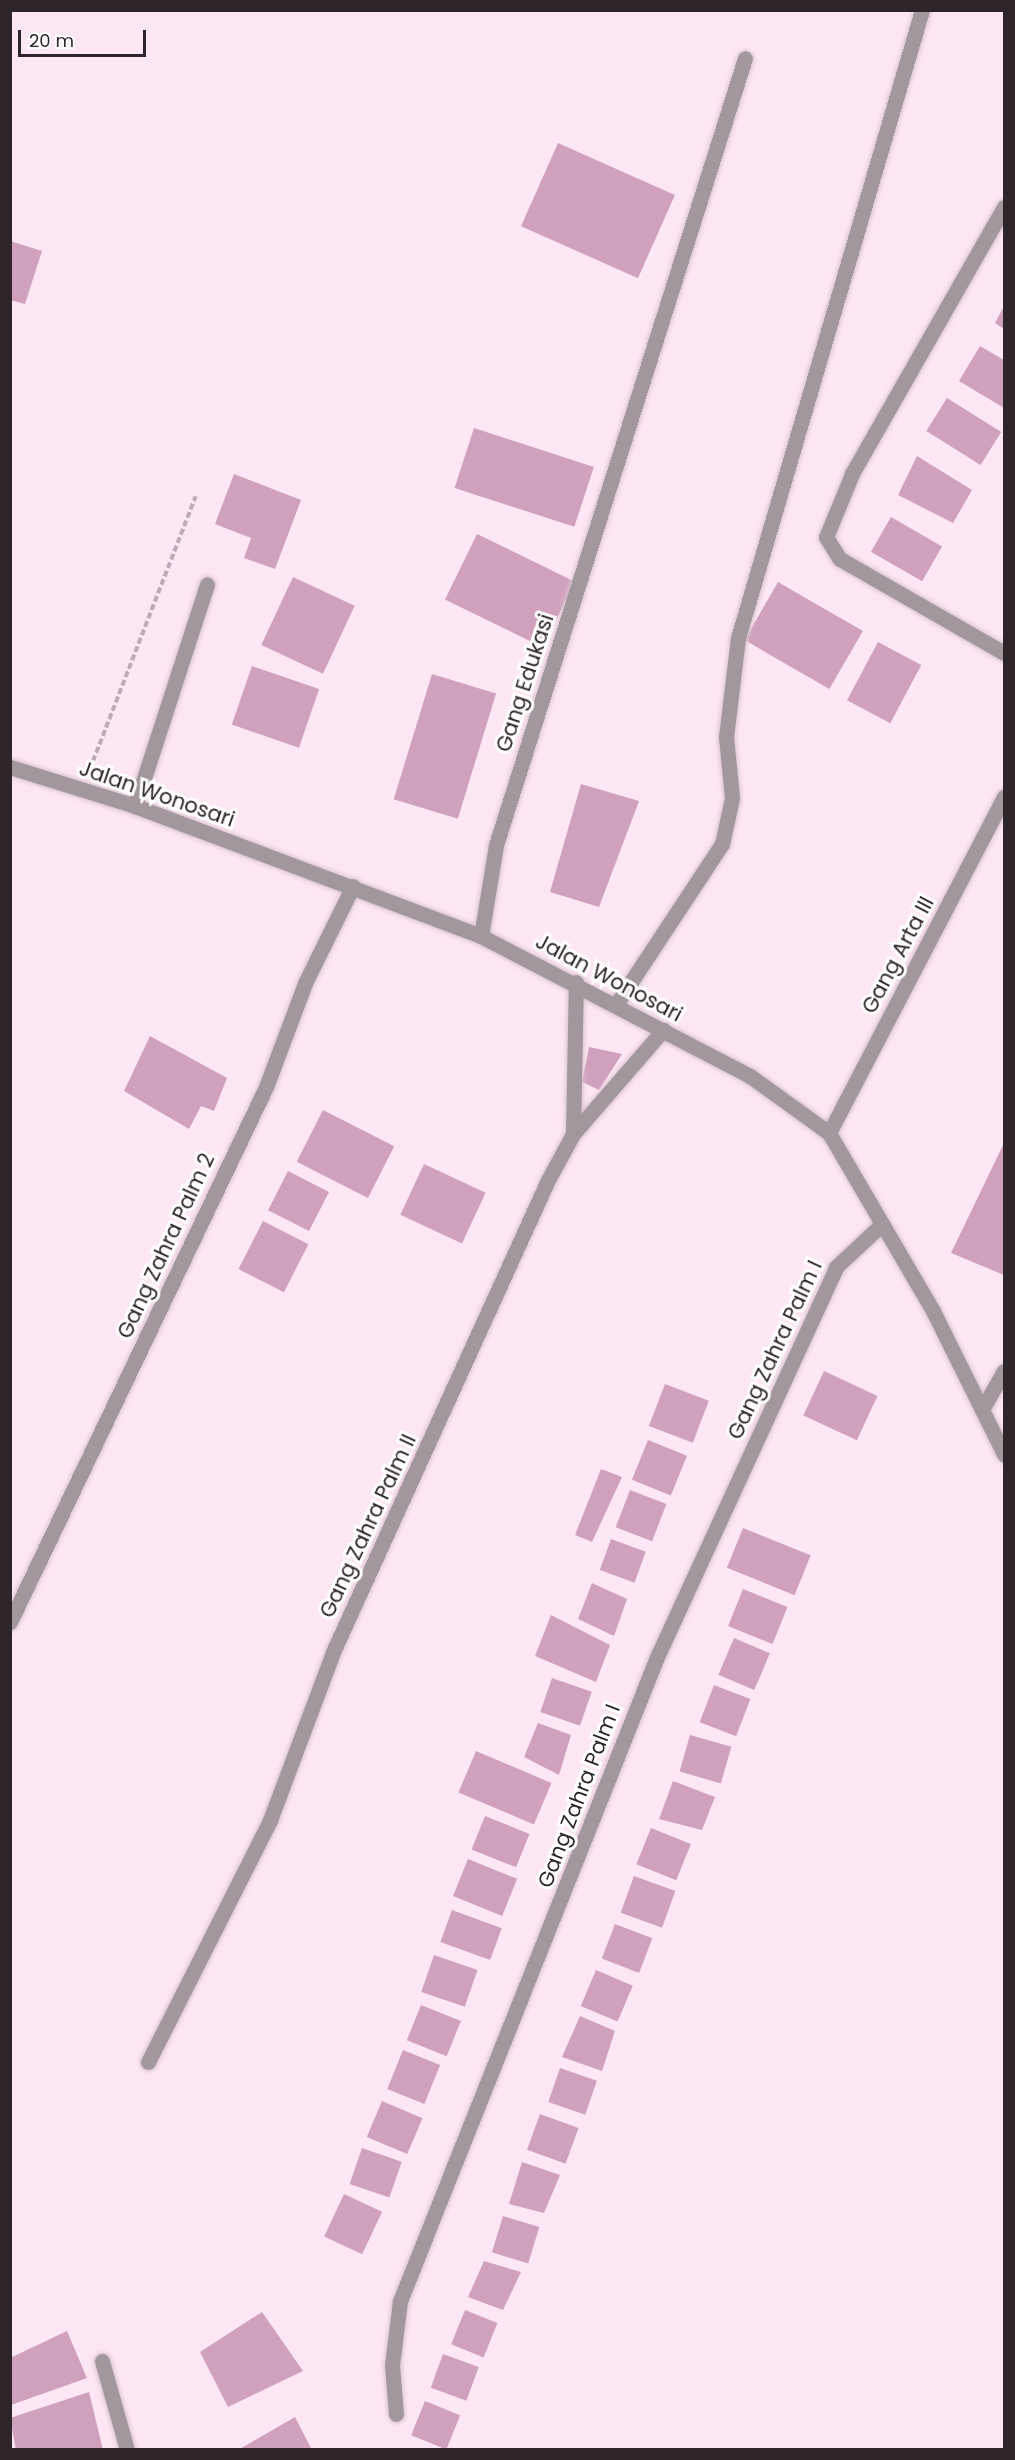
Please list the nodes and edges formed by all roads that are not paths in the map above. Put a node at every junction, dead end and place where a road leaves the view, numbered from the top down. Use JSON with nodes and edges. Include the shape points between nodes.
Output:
{"nodes":[{"id":1,"x":922,"y":10,"type":"edge"},
{"id":2,"x":745,"y":58,"type":"dead end"},
{"id":3,"x":1005,"y":207,"type":"edge"},
{"id":4,"x":207,"y":584,"type":"dead end"},
{"id":5,"x":1005,"y":653,"type":"edge"},
{"id":6,"x":10,"y":767,"type":"edge"},
{"id":7,"x":1005,"y":797,"type":"edge"},
{"id":8,"x":135,"y":806,"type":"junction"},
{"id":9,"x":353,"y":886,"type":"junction"},
{"id":10,"x":481,"y":936,"type":"junction"},
{"id":11,"x":576,"y":982,"type":"junction"},
{"id":12,"x":617,"y":1003,"type":"junction"},
{"id":13,"x":663,"y":1030,"type":"junction"},
{"id":14,"x":829,"y":1133,"type":"junction"},
{"id":15,"x":573,"y":1134,"type":"junction"},
{"id":16,"x":881,"y":1225,"type":"junction"},
{"id":17,"x":1005,"y":1371,"type":"edge"},
{"id":18,"x":984,"y":1406,"type":"junction"},
{"id":19,"x":1005,"y":1454,"type":"edge"},
{"id":20,"x":10,"y":1622,"type":"edge"},
{"id":21,"x":148,"y":2062,"type":"dead end"},
{"id":22,"x":102,"y":2361,"type":"dead end"},
{"id":23,"x":396,"y":2414,"type":"dead end"},
{"id":24,"x":127,"y":2450,"type":"edge"}],
"edges":[{"from":1,"to":12,"type":"street","via":[[738,638],[726,737],[732,798],[722,844]]},
{"from":2,"to":10,"type":"street","name":"Gang Edukasi","via":[[496,845]]},
{"from":3,"to":5,"type":"street","via":[[852,474],[825,537],[840,559]]},
{"from":4,"to":8,"type":"street"},
{"from":6,"to":8,"type":"street","name":"Jalan Wonosari"},
{"from":7,"to":14,"type":"street","name":"Gang Arta III"},
{"from":8,"to":9,"type":"street","name":"Jalan Wonosari"},
{"from":9,"to":10,"type":"street","name":"Jalan Wonosari"},
{"from":9,"to":20,"type":"street","name":"Gang Zahra Palm 2","via":[[305,983],[266,1087]]},
{"from":10,"to":11,"type":"street","name":"Jalan Wonosari"},
{"from":11,"to":12,"type":"street","name":"Jalan Wonosari"},
{"from":11,"to":15,"type":"street"},
{"from":12,"to":13,"type":"street","name":"Jalan Wonosari"},
{"from":13,"to":14,"type":"street","name":"Jalan Wonosari","via":[[750,1076]]},
{"from":13,"to":15,"type":"street","name":"Gang Zahra Palm II"},
{"from":14,"to":16,"type":"street","name":"Jalan Wonosari"},
{"from":15,"to":21,"type":"street","name":"Gang Zahra Palm II","via":[[489,1302],[440,1423],[333,1652],[270,1820]]},
{"from":16,"to":18,"type":"street","name":"Jalan Wonosari"},
{"from":16,"to":23,"type":"street","name":"Gang Zahra Palm I","via":[[836,1267],[657,1657],[400,2301],[392,2365]]},
{"from":17,"to":18,"type":"street"},
{"from":18,"to":19,"type":"street","name":"Jalan Wonosari"},
{"from":22,"to":24,"type":"street"}]}
